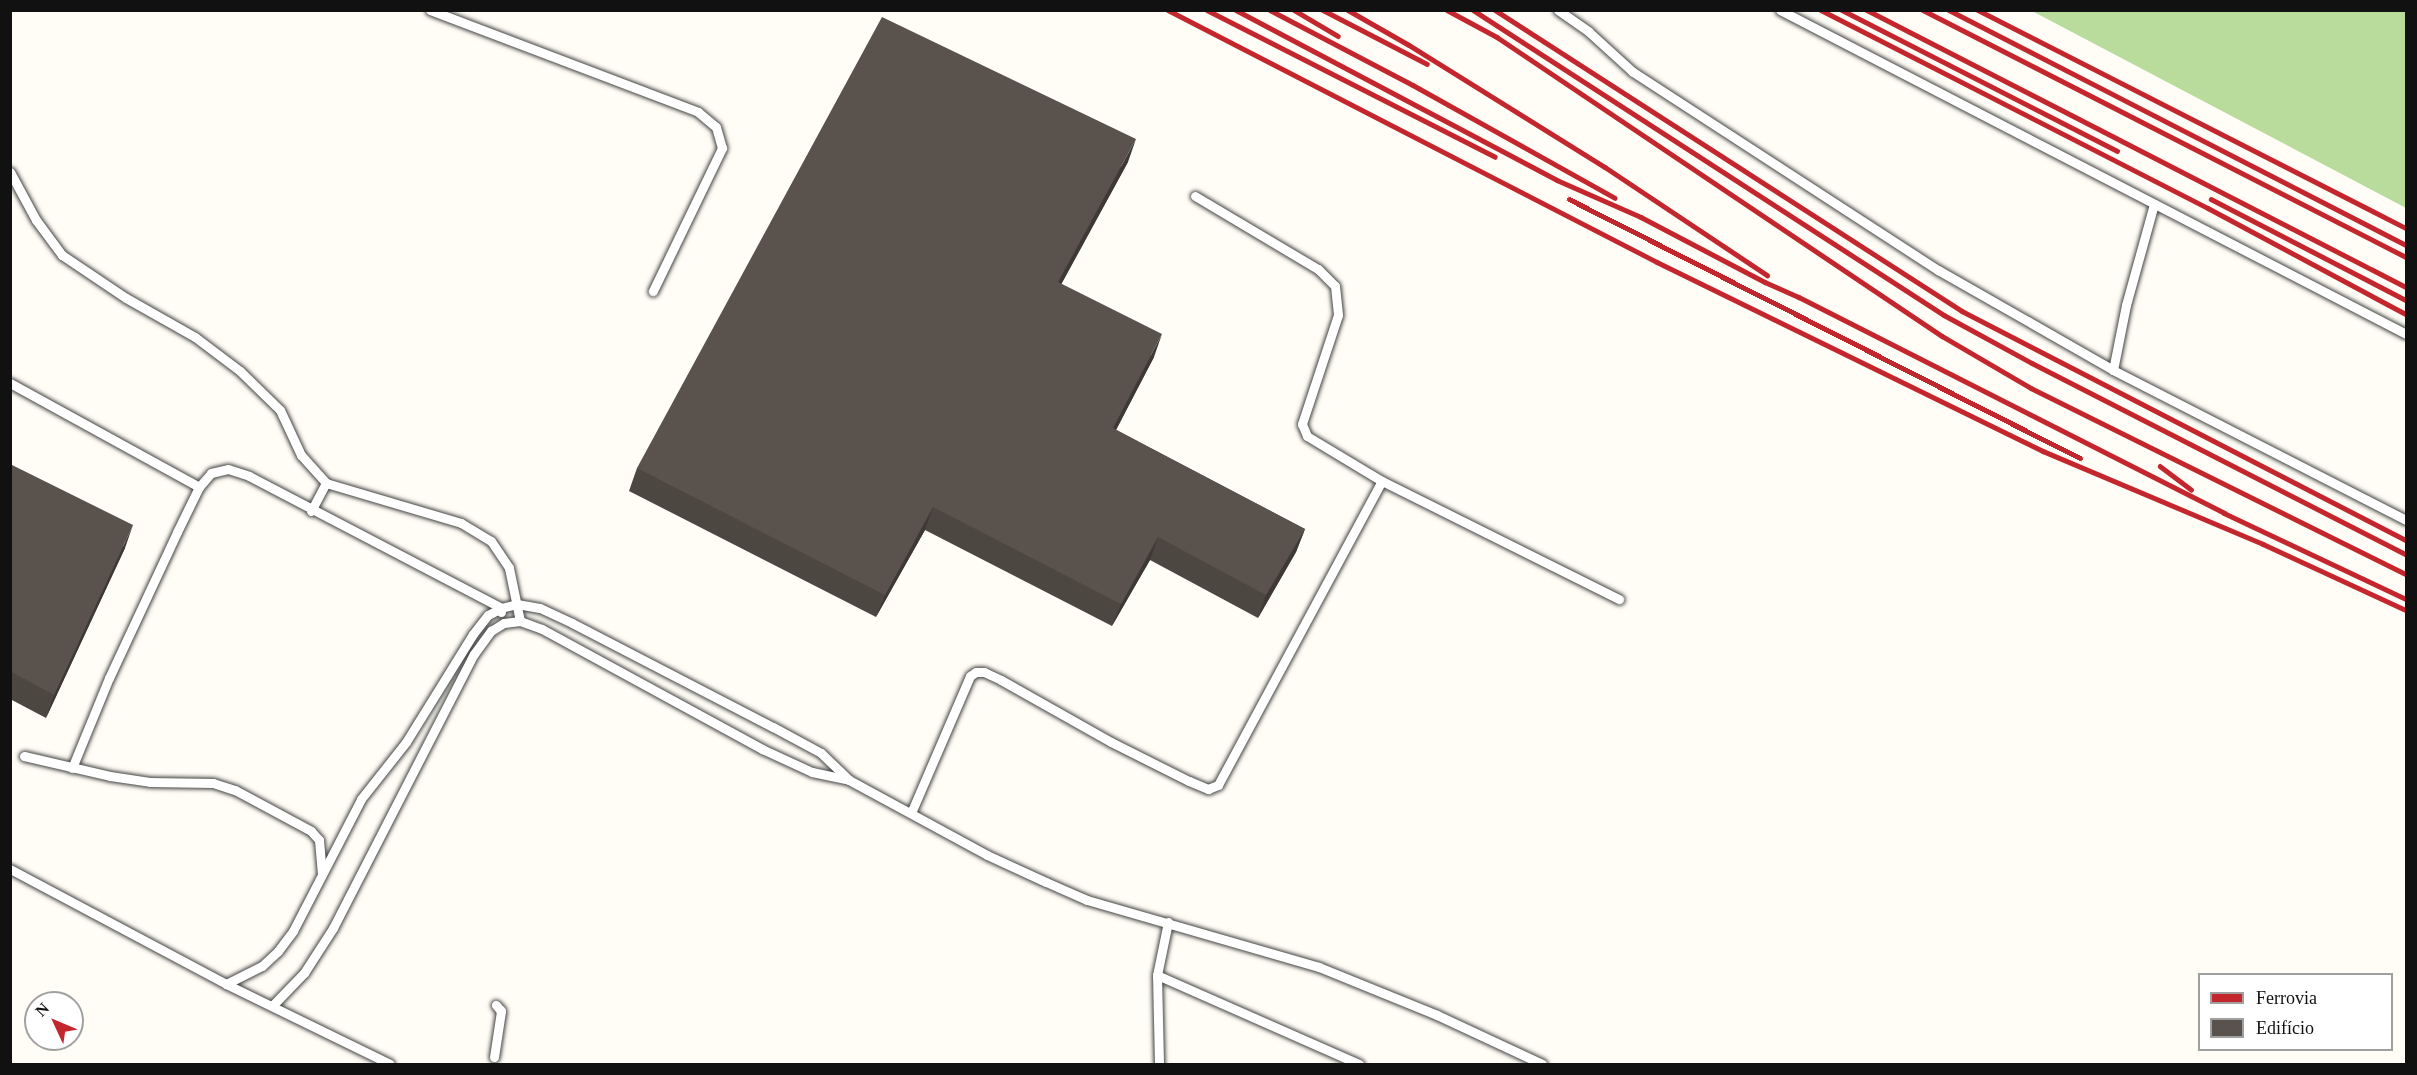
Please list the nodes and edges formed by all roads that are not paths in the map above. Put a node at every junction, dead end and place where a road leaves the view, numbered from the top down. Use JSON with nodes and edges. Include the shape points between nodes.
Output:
{"nodes":[{"id":1,"x":430,"y":10,"type":"edge"},
{"id":2,"x":1558,"y":10,"type":"edge"},
{"id":3,"x":1780,"y":10,"type":"edge"},
{"id":4,"x":10,"y":172,"type":"edge"},
{"id":5,"x":1195,"y":196,"type":"dead end"},
{"id":6,"x":2154,"y":204,"type":"junction"},
{"id":7,"x":653,"y":291,"type":"dead end"},
{"id":8,"x":2406,"y":334,"type":"edge"},
{"id":9,"x":2113,"y":370,"type":"junction"},
{"id":10,"x":10,"y":383,"type":"edge"},
{"id":11,"x":1382,"y":481,"type":"junction"},
{"id":12,"x":326,"y":483,"type":"junction"},
{"id":13,"x":200,"y":487,"type":"junction"},
{"id":14,"x":311,"y":511,"type":"junction"},
{"id":15,"x":2406,"y":520,"type":"edge"},
{"id":16,"x":1619,"y":599,"type":"dead end"},
{"id":17,"x":517,"y":604,"type":"junction"},
{"id":18,"x":501,"y":608,"type":"junction"},
{"id":19,"x":520,"y":621,"type":"junction"},
{"id":20,"x":504,"y":623,"type":"junction"},
{"id":21,"x":24,"y":756,"type":"dead end"},
{"id":22,"x":72,"y":768,"type":"junction"},
{"id":23,"x":849,"y":780,"type":"junction"},
{"id":24,"x":911,"y":813,"type":"junction"},
{"id":25,"x":10,"y":869,"type":"edge"},
{"id":26,"x":322,"y":875,"type":"junction"},
{"id":27,"x":1168,"y":922,"type":"junction"},
{"id":28,"x":1157,"y":975,"type":"junction"},
{"id":29,"x":226,"y":984,"type":"junction"},
{"id":30,"x":496,"y":1005,"type":"dead end"},
{"id":31,"x":272,"y":1006,"type":"junction"},
{"id":32,"x":494,"y":1057,"type":"dead end"},
{"id":33,"x":390,"y":1065,"type":"edge"},
{"id":34,"x":1159,"y":1065,"type":"edge"},
{"id":35,"x":1359,"y":1065,"type":"edge"},
{"id":36,"x":1542,"y":1065,"type":"edge"}],
"edges":[{"from":1,"to":7,"type":"lane","via":[[698,112],[716,127],[722,148]]},
{"from":2,"to":9,"type":"lane","via":[[1633,72],[1938,270]]},
{"from":3,"to":6,"type":"lane"},
{"from":4,"to":12,"type":"lane","via":[[36,220],[62,255],[126,298],[195,337],[240,371],[280,410],[302,455]]},
{"from":5,"to":11,"type":"lane","via":[[1318,269],[1335,286],[1338,315],[1302,424],[1307,436]]},
{"from":6,"to":8,"type":"lane"},
{"from":6,"to":9,"type":"lane"},
{"from":9,"to":15,"type":"lane"},
{"from":10,"to":13,"type":"lane"},
{"from":11,"to":16,"type":"lane"},
{"from":11,"to":24,"type":"lane","via":[[1218,785],[1208,789],[1189,781],[1001,680],[976,672],[970,676]]},
{"from":12,"to":14,"type":"lane"},
{"from":12,"to":17,"type":"lane","via":[[476,530],[501,552]]},
{"from":13,"to":14,"type":"lane","via":[[211,473],[228,469],[249,476]]},
{"from":13,"to":22,"type":"lane","via":[[109,678]]},
{"from":14,"to":18,"type":"lane"},
{"from":17,"to":18,"type":"lane"},
{"from":17,"to":19,"type":"lane"},
{"from":17,"to":23,"type":"lane","via":[[540,608],[572,622],[773,727],[821,753]]},
{"from":18,"to":20,"type":"lane"},
{"from":18,"to":26,"type":"lane","via":[[488,615],[477,629],[406,742],[361,799]]},
{"from":19,"to":20,"type":"lane"},
{"from":19,"to":23,"type":"lane","via":[[542,629],[762,749],[812,772]]},
{"from":20,"to":31,"type":"lane","via":[[491,631],[474,654],[333,928],[304,974]]},
{"from":21,"to":22,"type":"lane"},
{"from":22,"to":26,"type":"lane","via":[[150,782],[213,783],[235,790],[311,831],[319,840]]},
{"from":23,"to":24,"type":"lane"},
{"from":24,"to":27,"type":"lane","via":[[987,855],[1087,900]]},
{"from":25,"to":29,"type":"lane"},
{"from":26,"to":29,"type":"lane","via":[[278,951],[262,966]]},
{"from":27,"to":28,"type":"lane"},
{"from":27,"to":36,"type":"lane","via":[[1319,968],[1437,1015]]},
{"from":28,"to":34,"type":"lane"},
{"from":28,"to":35,"type":"lane"},
{"from":29,"to":31,"type":"lane"},
{"from":30,"to":32,"type":"lane","via":[[501,1011]]},
{"from":31,"to":33,"type":"lane"}]}
